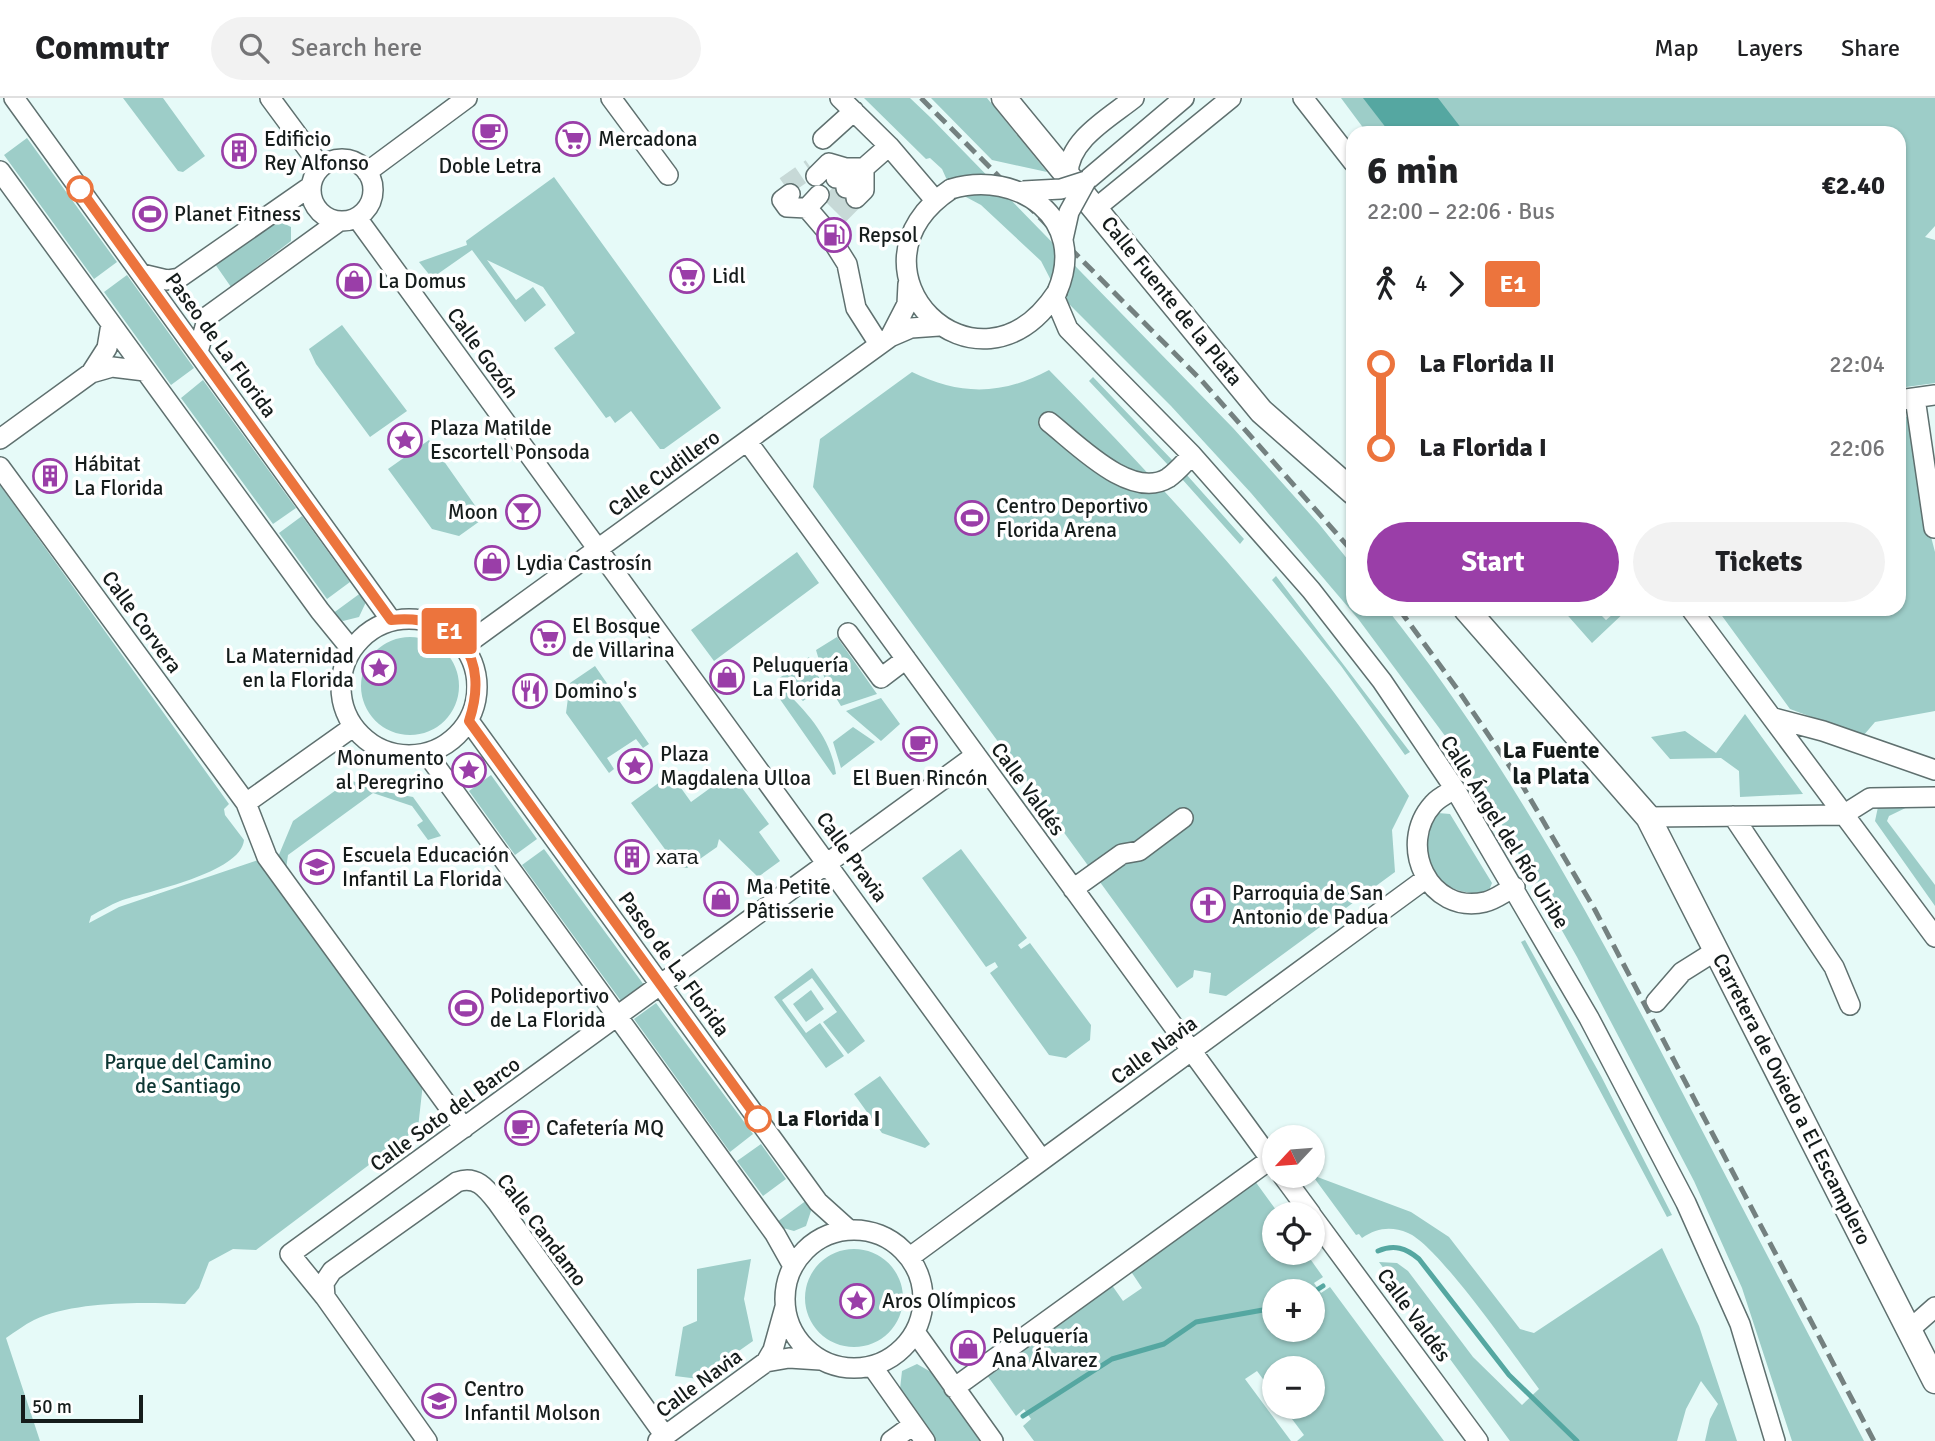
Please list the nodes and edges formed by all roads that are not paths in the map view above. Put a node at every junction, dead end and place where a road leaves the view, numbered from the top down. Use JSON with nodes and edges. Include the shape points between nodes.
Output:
{"nodes":[{"id":1,"x":14,"y":98,"type":"edge"},
{"id":2,"x":270,"y":98,"type":"edge"},
{"id":3,"x":467,"y":98,"type":"edge"},
{"id":4,"x":611,"y":98,"type":"edge"},
{"id":5,"x":1004,"y":98,"type":"edge"},
{"id":6,"x":1134,"y":98,"type":"edge"},
{"id":7,"x":1184,"y":98,"type":"edge"},
{"id":8,"x":1231,"y":98,"type":"edge"},
{"id":9,"x":1303,"y":98,"type":"edge"},
{"id":10,"x":847,"y":105,"type":"edge"},
{"id":11,"x":823,"y":139,"type":"dead end"},
{"id":12,"x":889,"y":146,"type":"junction"},
{"id":13,"x":1346,"y":153,"type":"edge"},
{"id":14,"x":321,"y":167,"type":"junction"},
{"id":15,"x":0,"y":172,"type":"edge"},
{"id":16,"x":367,"y":172,"type":"junction"},
{"id":17,"x":668,"y":175,"type":"dead end"},
{"id":18,"x":1077,"y":178,"type":"junction"},
{"id":19,"x":311,"y":186,"type":"junction"},
{"id":20,"x":831,"y":191,"type":"junction"},
{"id":21,"x":1023,"y":191,"type":"junction"},
{"id":22,"x":785,"y":193,"type":"dead end"},
{"id":23,"x":943,"y":195,"type":"junction"},
{"id":24,"x":1096,"y":208,"type":"junction"},
{"id":25,"x":348,"y":220,"type":"junction"},
{"id":26,"x":1063,"y":239,"type":"junction"},
{"id":27,"x":142,"y":274,"type":"junction"},
{"id":28,"x":908,"y":283,"type":"junction"},
{"id":29,"x":1055,"y":294,"type":"junction"},
{"id":30,"x":111,"y":324,"type":"junction"},
{"id":31,"x":939,"y":326,"type":"junction"},
{"id":32,"x":1025,"y":326,"type":"junction"},
{"id":33,"x":1068,"y":329,"type":"junction"},
{"id":34,"x":885,"y":340,"type":"junction"},
{"id":35,"x":198,"y":352,"type":"junction"},
{"id":36,"x":145,"y":371,"type":"junction"},
{"id":37,"x":91,"y":373,"type":"junction"},
{"id":38,"x":1935,"y":395,"type":"edge"},
{"id":39,"x":1907,"y":399,"type":"edge"},
{"id":40,"x":1049,"y":422,"type":"dead end"},
{"id":41,"x":0,"y":439,"type":"edge"},
{"id":42,"x":747,"y":441,"type":"junction"},
{"id":43,"x":1192,"y":455,"type":"junction"},
{"id":44,"x":0,"y":467,"type":"edge"},
{"id":45,"x":1346,"y":480,"type":"edge"},
{"id":46,"x":1934,"y":528,"type":"edge"},
{"id":47,"x":597,"y":549,"type":"junction"},
{"id":48,"x":1472,"y":616,"type":"edge"},
{"id":49,"x":1697,"y":616,"type":"edge"},
{"id":50,"x":391,"y":620,"type":"junction"},
{"id":51,"x":848,"y":633,"type":"dead end"},
{"id":52,"x":464,"y":646,"type":"junction"},
{"id":53,"x":351,"y":649,"type":"junction"},
{"id":54,"x":906,"y":659,"type":"junction"},
{"id":55,"x":1774,"y":718,"type":"junction"},
{"id":56,"x":469,"y":721,"type":"junction"},
{"id":57,"x":353,"y":727,"type":"junction"},
{"id":58,"x":427,"y":754,"type":"junction"},
{"id":59,"x":975,"y":755,"type":"junction"},
{"id":60,"x":1935,"y":770,"type":"edge"},
{"id":61,"x":1455,"y":789,"type":"junction"},
{"id":62,"x":1935,"y":797,"type":"edge"},
{"id":63,"x":246,"y":803,"type":"junction"},
{"id":64,"x":1843,"y":815,"type":"junction"},
{"id":65,"x":1733,"y":816,"type":"junction"},
{"id":66,"x":1648,"y":817,"type":"junction"},
{"id":67,"x":1183,"y":818,"type":"dead end"},
{"id":68,"x":828,"y":862,"type":"junction"},
{"id":69,"x":1424,"y":880,"type":"junction"},
{"id":70,"x":1515,"y":887,"type":"junction"},
{"id":71,"x":1073,"y":889,"type":"junction"},
{"id":72,"x":1935,"y":937,"type":"edge"},
{"id":73,"x":1717,"y":950,"type":"junction"},
{"id":74,"x":662,"y":986,"type":"junction"},
{"id":75,"x":1656,"y":1002,"type":"dead end"},
{"id":76,"x":1850,"y":1005,"type":"dead end"},
{"id":77,"x":617,"y":1017,"type":"junction"},
{"id":78,"x":1191,"y":1051,"type":"junction"},
{"id":79,"x":464,"y":1128,"type":"junction"},
{"id":80,"x":1262,"y":1148,"type":"edge"},
{"id":81,"x":1042,"y":1160,"type":"junction"},
{"id":82,"x":1262,"y":1169,"type":"edge"},
{"id":83,"x":848,"y":1229,"type":"junction"},
{"id":84,"x":1325,"y":1233,"type":"edge"},
{"id":85,"x":910,"y":1257,"type":"junction"},
{"id":86,"x":793,"y":1266,"type":"junction"},
{"id":87,"x":325,"y":1297,"type":"junction"},
{"id":88,"x":785,"y":1305,"type":"junction"},
{"id":89,"x":1935,"y":1307,"type":"edge"},
{"id":90,"x":1909,"y":1330,"type":"junction"},
{"id":91,"x":915,"y":1332,"type":"junction"},
{"id":92,"x":821,"y":1360,"type":"junction"},
{"id":93,"x":766,"y":1362,"type":"junction"},
{"id":94,"x":872,"y":1366,"type":"junction"},
{"id":95,"x":1935,"y":1381,"type":"edge"},
{"id":96,"x":954,"y":1388,"type":"junction"},
{"id":97,"x":919,"y":1433,"type":"edge"},
{"id":98,"x":662,"y":1438,"type":"edge"},
{"id":99,"x":427,"y":1441,"type":"edge"},
{"id":100,"x":891,"y":1441,"type":"edge"},
{"id":101,"x":993,"y":1441,"type":"edge"},
{"id":102,"x":1478,"y":1441,"type":"edge"},
{"id":103,"x":1775,"y":1441,"type":"edge"}],
"edges":[{"from":1,"to":27,"type":"street","name":"Paseo de La Florida"},
{"from":2,"to":14,"type":"street"},
{"from":3,"to":16,"type":"street"},
{"from":4,"to":17,"type":"street"},
{"from":5,"to":18,"type":"main road","name":"Calle Fuente de la Plata"},
{"from":6,"to":18,"type":"street","via":[[1080,144],[1068,162]]},
{"from":7,"to":18,"type":"street"},
{"from":8,"to":24,"type":"street"},
{"from":9,"to":13,"type":"street"},
{"from":10,"to":11,"type":"street"},
{"from":10,"to":12,"type":"street"},
{"from":12,"to":20,"type":"street"},
{"from":12,"to":23,"type":"street"},
{"from":14,"to":16,"type":"street","via":[[342,159],[360,164]]},
{"from":14,"to":19,"type":"street"},
{"from":15,"to":30,"type":"street"},
{"from":16,"to":25,"type":"street","via":[[373,195],[365,212]]},
{"from":18,"to":21,"type":"street","bridge":true,"via":[[1061,188]]},
{"from":18,"to":24,"type":"main road","name":"Calle Fuente de la Plata"},
{"from":18,"to":26,"type":"street","bridge":true},
{"from":19,"to":25,"type":"street","via":[[315,206],[324,216]]},
{"from":19,"to":27,"type":"street","via":[[179,278]]},
{"from":20,"to":22,"type":"street","via":[[787,207]]},
{"from":20,"to":34,"type":"street","via":[[856,309]]},
{"from":21,"to":23,"type":"street","bridge":true,"via":[[992,183]]},
{"from":21,"to":26,"type":"street","bridge":true,"via":[[1046,210]]},
{"from":23,"to":28,"type":"street","via":[[915,224],[908,241]]},
{"from":24,"to":45,"type":"main road","name":"Calle Fuente de la Plata","via":[[1261,411]]},
{"from":25,"to":35,"type":"street","via":[[208,316]]},
{"from":25,"to":47,"type":"street","name":"Calle Gozón"},
{"from":26,"to":29,"type":"street","bridge":true,"via":[[1065,270]]},
{"from":27,"to":35,"type":"street","name":"Paseo de La Florida"},
{"from":28,"to":31,"type":"street","via":[[922,310]]},
{"from":28,"to":34,"type":"street","name":"Calle Cudillero","via":[[907,304]]},
{"from":29,"to":32,"type":"street"},
{"from":29,"to":33,"type":"street","name":"Calle Ángel del Río Uribe"},
{"from":30,"to":36,"type":"street"},
{"from":30,"to":37,"type":"street","via":[[107,348]]},
{"from":31,"to":32,"type":"street","via":[[972,340],[1007,336]]},
{"from":31,"to":34,"type":"street","name":"Calle Cudillero","via":[[911,328]]},
{"from":32,"to":33,"type":"street"},
{"from":33,"to":43,"type":"street","name":"Calle Ángel del Río Uribe"},
{"from":34,"to":42,"type":"street","name":"Calle Cudillero"},
{"from":35,"to":50,"type":"street","name":"Paseo de La Florida"},
{"from":36,"to":37,"type":"street","via":[[112,367]]},
{"from":36,"to":53,"type":"street"},
{"from":37,"to":41,"type":"street"},
{"from":38,"to":39,"type":"street"},
{"from":39,"to":46,"type":"street"},
{"from":40,"to":43,"type":"street","via":[[1121,478],[1140,483],[1167,478]]},
{"from":42,"to":47,"type":"street","name":"Calle Cudillero"},
{"from":42,"to":54,"type":"street","name":"Calle Valdés"},
{"from":43,"to":61,"type":"street","name":"Calle Ángel del Río Uribe","via":[[1311,590],[1382,681]]},
{"from":44,"to":63,"type":"street","name":"Calle Corvera"},
{"from":47,"to":52,"type":"street","name":"Calle Cudillero"},
{"from":47,"to":68,"type":"street","name":"Calle Pravia"},
{"from":48,"to":66,"type":"main road"},
{"from":49,"to":55,"type":"street"},
{"from":50,"to":52,"type":"street","via":[[432,622],[450,631]]},
{"from":50,"to":53,"type":"street","via":[[368,631]]},
{"from":51,"to":54,"type":"street","via":[[881,678]]},
{"from":52,"to":56,"type":"street","via":[[476,670],[477,696]]},
{"from":53,"to":57,"type":"street","via":[[341,689]]},
{"from":54,"to":59,"type":"street","name":"Calle Valdés"},
{"from":55,"to":60,"type":"street"},
{"from":55,"to":64,"type":"street"},
{"from":56,"to":58,"type":"street","via":[[451,742]]},
{"from":56,"to":74,"type":"street","name":"Paseo de La Florida"},
{"from":57,"to":58,"type":"street","via":[[386,752]]},
{"from":57,"to":63,"type":"street"},
{"from":58,"to":77,"type":"street"},
{"from":59,"to":68,"type":"street","name":"Calle Soto del Barco"},
{"from":59,"to":71,"type":"street","name":"Calle Valdés"},
{"from":61,"to":69,"type":"street","via":[[1433,803],[1416,840]]},
{"from":61,"to":70,"type":"street","name":"Calle Ángel del Río Uribe"},
{"from":62,"to":64,"type":"street","via":[[1870,798]]},
{"from":63,"to":79,"type":"street","via":[[267,857]]},
{"from":64,"to":65,"type":"street"},
{"from":64,"to":72,"type":"street"},
{"from":65,"to":66,"type":"street"},
{"from":65,"to":76,"type":"street","via":[[1834,967]]},
{"from":66,"to":73,"type":"main road","name":"Carretera de Oviedo a El Escamplero"},
{"from":67,"to":71,"type":"street","via":[[1139,851],[1122,853]]},
{"from":68,"to":74,"type":"street","name":"Calle Soto del Barco"},
{"from":68,"to":81,"type":"street","name":"Calle Pravia"},
{"from":69,"to":70,"type":"street","via":[[1440,895],[1463,902],[1487,901]]},
{"from":69,"to":78,"type":"street","name":"Calle Navia"},
{"from":70,"to":103,"type":"street","name":"Calle Ángel del Río Uribe","via":[[1589,1018],[1716,1265],[1741,1324]]},
{"from":71,"to":78,"type":"street","name":"Calle Valdés"},
{"from":73,"to":75,"type":"street","via":[[1668,982]]},
{"from":73,"to":90,"type":"main road","name":"Carretera de Oviedo a El Escamplero"},
{"from":74,"to":77,"type":"street","name":"Calle Soto del Barco"},
{"from":74,"to":83,"type":"street","name":"Paseo de La Florida","via":[[818,1202]]},
{"from":77,"to":79,"type":"street","name":"Calle Soto del Barco"},
{"from":77,"to":86,"type":"street","via":[[775,1234]]},
{"from":78,"to":80,"type":"street","name":"Calle Valdés"},
{"from":78,"to":81,"type":"street","name":"Calle Navia"},
{"from":79,"to":87,"type":"street","name":"Calle Soto del Barco","via":[[290,1254]]},
{"from":81,"to":85,"type":"street","name":"Calle Navia"},
{"from":82,"to":96,"type":"street"},
{"from":83,"to":85,"type":"street","via":[[878,1233]]},
{"from":83,"to":86,"type":"street","via":[[817,1240]]},
{"from":84,"to":102,"type":"street","name":"Calle Valdés"},
{"from":85,"to":91,"type":"street","via":[[923,1292],[923,1310]]},
{"from":86,"to":88,"type":"street"},
{"from":87,"to":98,"type":"street","name":"Calle Candamo","via":[[324,1283],[332,1271],[457,1182],[471,1179],[497,1202]]},
{"from":87,"to":99,"type":"street"},
{"from":88,"to":92,"type":"street","via":[[804,1347]]},
{"from":88,"to":93,"type":"street","name":"Calle Navia"},
{"from":89,"to":90,"type":"street"},
{"from":90,"to":95,"type":"main road","name":"Carretera de Oviedo a El Escamplero"},
{"from":91,"to":94,"type":"street","via":[[896,1354]]},
{"from":91,"to":96,"type":"street"},
{"from":92,"to":93,"type":"street","name":"Calle Navia"},
{"from":92,"to":94,"type":"street","via":[[839,1366]]},
{"from":93,"to":98,"type":"street","name":"Calle Navia"},
{"from":94,"to":97,"type":"street"},
{"from":96,"to":101,"type":"street"},
{"from":97,"to":100,"type":"street"}]}
